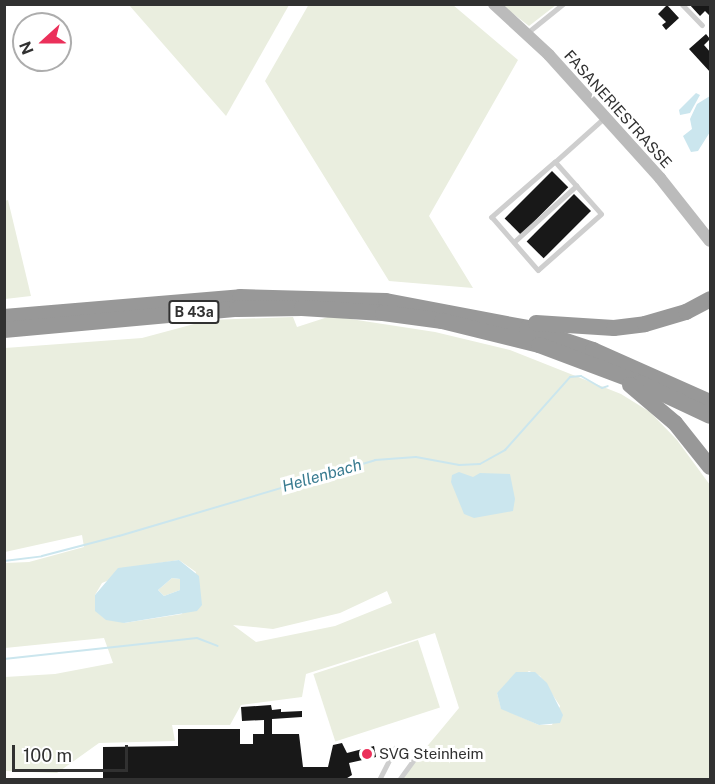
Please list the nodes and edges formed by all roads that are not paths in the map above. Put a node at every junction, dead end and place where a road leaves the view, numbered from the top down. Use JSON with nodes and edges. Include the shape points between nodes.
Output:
{"nodes":[{"id":1,"x":494,"y":4,"type":"edge"},
{"id":2,"x":563,"y":4,"type":"edge"},
{"id":3,"x":682,"y":4,"type":"edge"},
{"id":4,"x":702,"y":25,"type":"dead end"},
{"id":5,"x":527,"y":33,"type":"junction"},
{"id":6,"x":605,"y":117,"type":"junction"},
{"id":7,"x":555,"y":162,"type":"junction"},
{"id":8,"x":576,"y":186,"type":"junction"},
{"id":9,"x":711,"y":241,"type":"edge"},
{"id":10,"x":514,"y":242,"type":"junction"},
{"id":11,"x":711,"y":299,"type":"edge"},
{"id":12,"x":464,"y":314,"type":"junction"},
{"id":13,"x":4,"y":317,"type":"edge"},
{"id":14,"x":4,"y":330,"type":"edge"},
{"id":15,"x":616,"y":373,"type":"junction"},
{"id":16,"x":711,"y":402,"type":"edge"},
{"id":17,"x":711,"y":416,"type":"edge"},
{"id":18,"x":711,"y":467,"type":"edge"},
{"id":19,"x":395,"y":748,"type":"dead end"},
{"id":20,"x":417,"y":755,"type":"dead end"},
{"id":21,"x":380,"y":780,"type":"edge"},
{"id":22,"x":399,"y":780,"type":"edge"}],
"edges":[{"from":1,"to":5,"type":"street","name":"FASANERIESTRASSE"},
{"from":2,"to":5,"type":"lane"},
{"from":3,"to":4,"type":"lane"},
{"from":5,"to":6,"type":"street","name":"FASANERIESTRASSE"},
{"from":6,"to":7,"type":"lane"},
{"from":6,"to":9,"type":"street","name":"FASANERIESTRASSE"},
{"from":7,"to":8,"type":"lane"},
{"from":7,"to":10,"type":"lane","via":[[492,217]]},
{"from":8,"to":10,"type":"lane"},
{"from":8,"to":10,"type":"lane","via":[[601,214],[538,270]]},
{"from":11,"to":12,"type":"highway","via":[[662,319],[614,328],[546,325]]},
{"from":12,"to":13,"type":"highway","number":"B 43a","via":[[386,301],[294,295],[201,299]]},
{"from":12,"to":16,"type":"highway","number":"B 43a","via":[[527,328],[593,350]]},
{"from":14,"to":15,"type":"highway","number":"B 43a","via":[[198,312],[336,309],[442,321],[500,334]]},
{"from":15,"to":17,"type":"highway","number":"B 43a"},
{"from":15,"to":18,"type":"highway","via":[[675,423]]},
{"from":19,"to":21,"type":"lane"},
{"from":20,"to":22,"type":"lane"}]}
